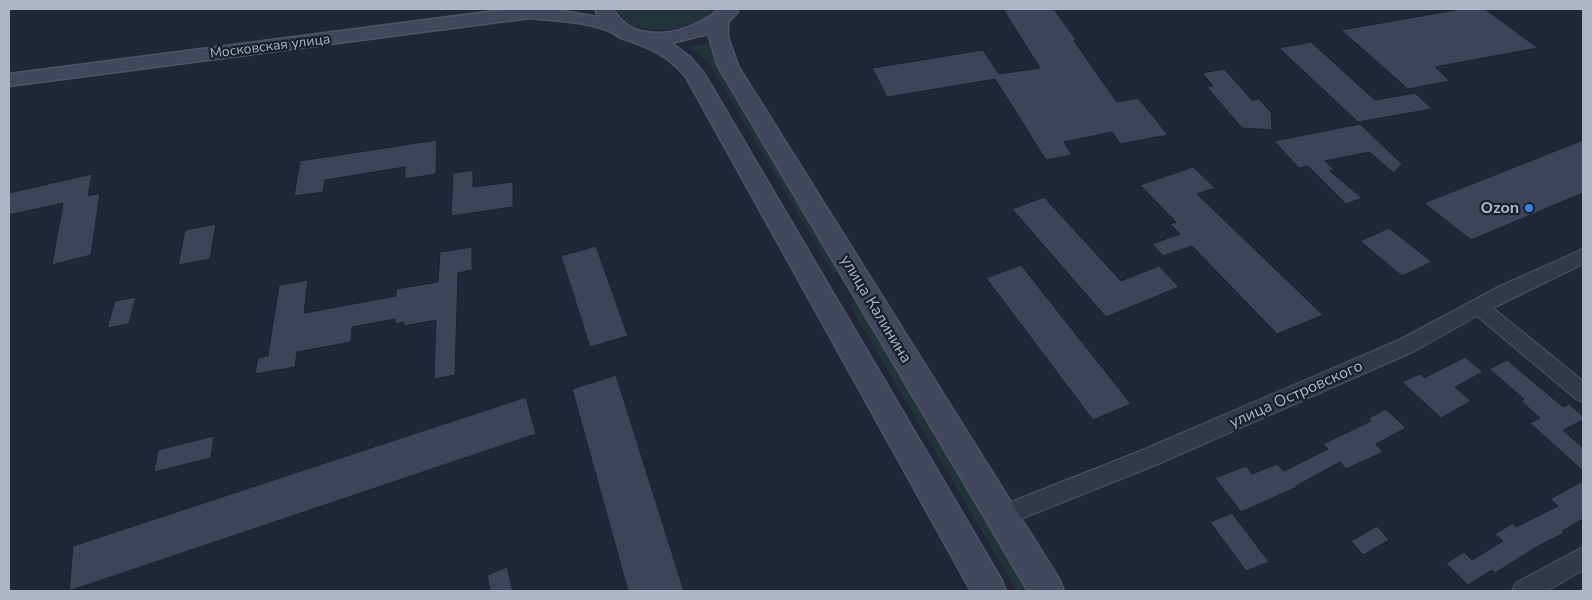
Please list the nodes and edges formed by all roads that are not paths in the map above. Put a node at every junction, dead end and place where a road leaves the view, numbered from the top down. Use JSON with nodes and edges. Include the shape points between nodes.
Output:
{"nodes":[{"id":1,"x":604,"y":9,"type":"edge"},
{"id":2,"x":744,"y":9,"type":"edge"},
{"id":3,"x":536,"y":10,"type":"edge"},
{"id":4,"x":724,"y":16,"type":"edge"},
{"id":5,"x":631,"y":32,"type":"junction"},
{"id":6,"x":9,"y":80,"type":"edge"},
{"id":7,"x":1583,"y":256,"type":"edge"},
{"id":8,"x":855,"y":274,"type":"junction"},
{"id":9,"x":817,"y":287,"type":"junction"},
{"id":10,"x":1479,"y":307,"type":"junction"},
{"id":11,"x":1583,"y":393,"type":"edge"},
{"id":12,"x":1001,"y":516,"type":"junction"},
{"id":13,"x":1583,"y":558,"type":"edge"},
{"id":14,"x":989,"y":591,"type":"edge"},
{"id":15,"x":1047,"y":591,"type":"edge"},
{"id":16,"x":1524,"y":591,"type":"edge"}],
"edges":[{"from":1,"to":5,"type":"main road","via":[[610,22]]},
{"from":2,"to":4,"type":"main road"},
{"from":3,"to":5,"type":"main road","name":"Московская улица"},
{"from":3,"to":6,"type":"main road","name":"Московская улица"},
{"from":4,"to":5,"type":"main road","via":[[698,32],[680,37],[661,38]]},
{"from":4,"to":8,"type":"main road","name":"улица Калинина","via":[[718,37],[728,66]]},
{"from":5,"to":9,"type":"main road","via":[[667,48],[695,75]]},
{"from":7,"to":10,"type":"street","name":"улица Островского"},
{"from":8,"to":9,"type":"main road"},
{"from":8,"to":12,"type":"main road","name":"улица Калинина"},
{"from":9,"to":14,"type":"main road"},
{"from":10,"to":11,"type":"street"},
{"from":10,"to":12,"type":"street","name":"улица Островского","via":[[1408,345],[1148,458]]},
{"from":12,"to":15,"type":"main road","name":"улица Калинина"},
{"from":13,"to":16,"type":"street"}]}
